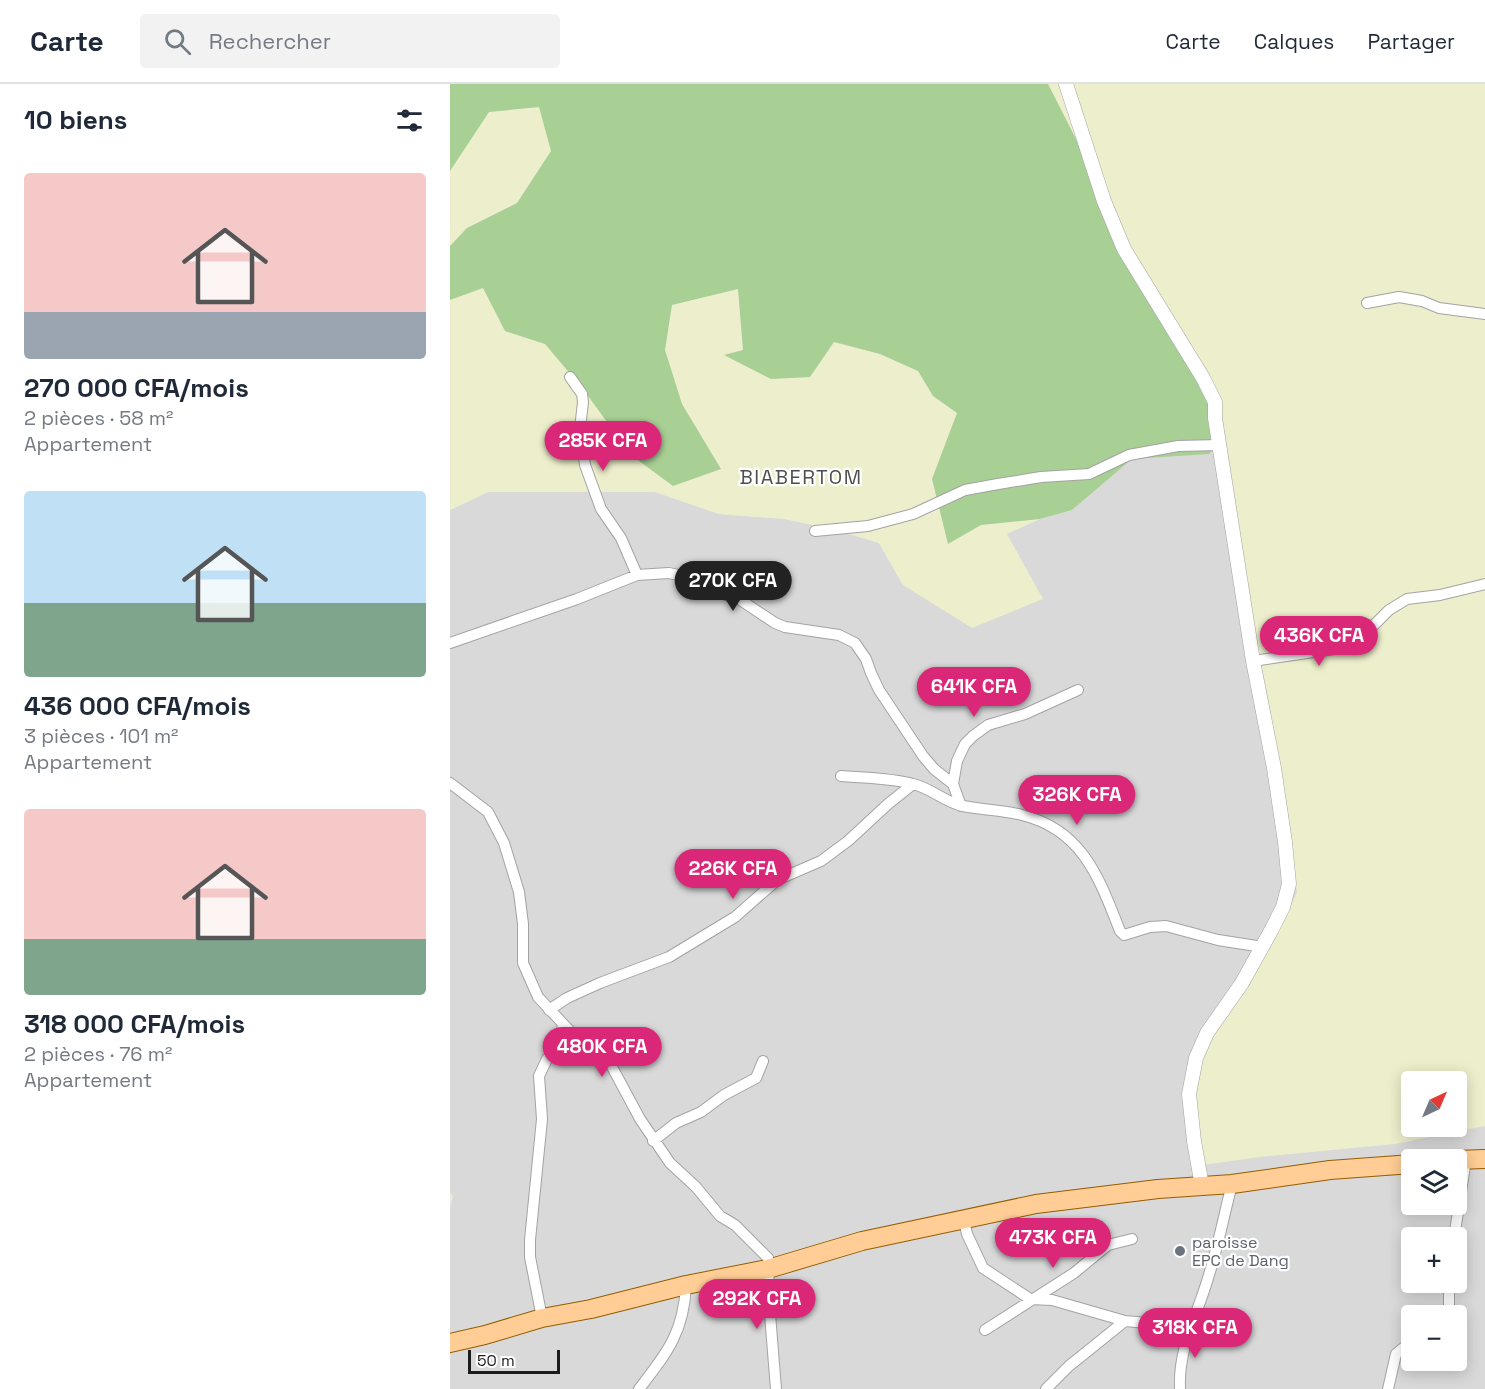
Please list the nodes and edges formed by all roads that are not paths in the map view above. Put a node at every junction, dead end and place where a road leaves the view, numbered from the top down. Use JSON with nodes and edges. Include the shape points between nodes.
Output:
{"nodes":[{"id":1,"x":1066,"y":84,"type":"edge"},
{"id":2,"x":1367,"y":303,"type":"dead end"},
{"id":3,"x":1485,"y":314,"type":"edge"},
{"id":4,"x":570,"y":377,"type":"dead end"},
{"id":5,"x":1220,"y":445,"type":"junction"},
{"id":6,"x":815,"y":531,"type":"dead end"},
{"id":7,"x":637,"y":575,"type":"junction"},
{"id":8,"x":1485,"y":584,"type":"edge"},
{"id":9,"x":450,"y":643,"type":"edge"},
{"id":10,"x":1253,"y":662,"type":"junction"},
{"id":11,"x":1078,"y":690,"type":"dead end"},
{"id":12,"x":841,"y":776,"type":"dead end"},
{"id":13,"x":450,"y":783,"type":"edge"},
{"id":14,"x":913,"y":784,"type":"junction"},
{"id":15,"x":953,"y":784,"type":"junction"},
{"id":16,"x":961,"y":806,"type":"junction"},
{"id":17,"x":1263,"y":947,"type":"junction"},
{"id":18,"x":549,"y":1010,"type":"junction"},
{"id":19,"x":563,"y":1024,"type":"junction"},
{"id":20,"x":583,"y":1045,"type":"junction"},
{"id":21,"x":557,"y":1051,"type":"junction"},
{"id":22,"x":762,"y":1060,"type":"dead end"},
{"id":23,"x":653,"y":1141,"type":"junction"},
{"id":24,"x":1485,"y":1159,"type":"edge"},
{"id":25,"x":1467,"y":1160,"type":"edge"},
{"id":26,"x":1401,"y":1165,"type":"edge"},
{"id":27,"x":1232,"y":1184,"type":"junction"},
{"id":28,"x":1202,"y":1186,"type":"junction"},
{"id":29,"x":964,"y":1220,"type":"junction"},
{"id":30,"x":1132,"y":1239,"type":"dead end"},
{"id":31,"x":768,"y":1269,"type":"junction"},
{"id":32,"x":686,"y":1285,"type":"junction"},
{"id":33,"x":1030,"y":1299,"type":"junction"},
{"id":34,"x":542,"y":1318,"type":"junction"},
{"id":35,"x":1125,"y":1321,"type":"junction"},
{"id":36,"x":1190,"y":1327,"type":"junction"},
{"id":37,"x":985,"y":1330,"type":"dead end"},
{"id":38,"x":450,"y":1343,"type":"edge"},
{"id":39,"x":1401,"y":1350,"type":"edge"},
{"id":40,"x":639,"y":1389,"type":"edge"},
{"id":41,"x":776,"y":1389,"type":"edge"},
{"id":42,"x":1046,"y":1389,"type":"edge"},
{"id":43,"x":1180,"y":1389,"type":"edge"},
{"id":44,"x":1388,"y":1389,"type":"edge"}],
"edges":[{"from":1,"to":5,"type":"street","via":[[1124,249],[1215,402]]},
{"from":2,"to":3,"type":"street","via":[[1400,297],[1439,308]]},
{"from":4,"to":7,"type":"street","via":[[582,394],[580,429],[588,474],[601,509],[621,538]]},
{"from":5,"to":6,"type":"street","via":[[1178,446],[1129,455],[1089,474],[1025,479],[965,490],[913,514],[868,526]]},
{"from":5,"to":10,"type":"street"},
{"from":7,"to":9,"type":"street"},
{"from":7,"to":15,"type":"street","via":[[678,575],[694,585],[739,599],[785,627],[850,639],[861,650],[879,690],[923,756]]},
{"from":8,"to":10,"type":"street","via":[[1407,599],[1347,647]]},
{"from":10,"to":17,"type":"street","via":[[1289,874],[1283,907]]},
{"from":11,"to":15,"type":"street","via":[[1025,714],[988,725],[973,736],[957,761]]},
{"from":12,"to":14,"type":"street"},
{"from":13,"to":18,"type":"street","via":[[488,812],[504,843],[519,892],[523,963],[534,990]]},
{"from":14,"to":16,"type":"street"},
{"from":14,"to":18,"type":"street","via":[[848,841],[821,861],[777,880],[735,917],[669,957],[600,982]]},
{"from":15,"to":16,"type":"street"},
{"from":16,"to":17,"type":"street","via":[[1023,815],[1061,831],[1081,850],[1124,935],[1166,926]]},
{"from":17,"to":28,"type":"street","via":[[1207,1033],[1196,1058],[1189,1094]]},
{"from":18,"to":19,"type":"street"},
{"from":19,"to":20,"type":"street"},
{"from":19,"to":21,"type":"street"},
{"from":20,"to":21,"type":"street"},
{"from":20,"to":23,"type":"street","via":[[611,1065]]},
{"from":21,"to":34,"type":"street","via":[[547,1059],[539,1076],[542,1119],[530,1257]]},
{"from":22,"to":23,"type":"street","via":[[756,1078],[676,1123]]},
{"from":23,"to":31,"type":"street","via":[[720,1216],[764,1252]]},
{"from":24,"to":25,"type":"main road"},
{"from":26,"to":27,"type":"main road"},
{"from":27,"to":28,"type":"main road"},
{"from":27,"to":36,"type":"street","via":[[1208,1279]]},
{"from":28,"to":29,"type":"main road","via":[[1036,1204]]},
{"from":29,"to":31,"type":"main road","via":[[862,1241]]},
{"from":29,"to":33,"type":"street","via":[[983,1268]]},
{"from":30,"to":33,"type":"street","via":[[1108,1245],[1074,1273]]},
{"from":31,"to":32,"type":"main road"},
{"from":31,"to":41,"type":"street"},
{"from":32,"to":34,"type":"main road"},
{"from":32,"to":40,"type":"street","via":[[676,1337]]},
{"from":33,"to":35,"type":"street","via":[[1052,1300]]},
{"from":33,"to":37,"type":"street"},
{"from":34,"to":38,"type":"main road"},
{"from":35,"to":36,"type":"street"},
{"from":35,"to":42,"type":"street"},
{"from":36,"to":43,"type":"street","via":[[1180,1359]]},
{"from":39,"to":44,"type":"street","via":[[1396,1354]]}]}
